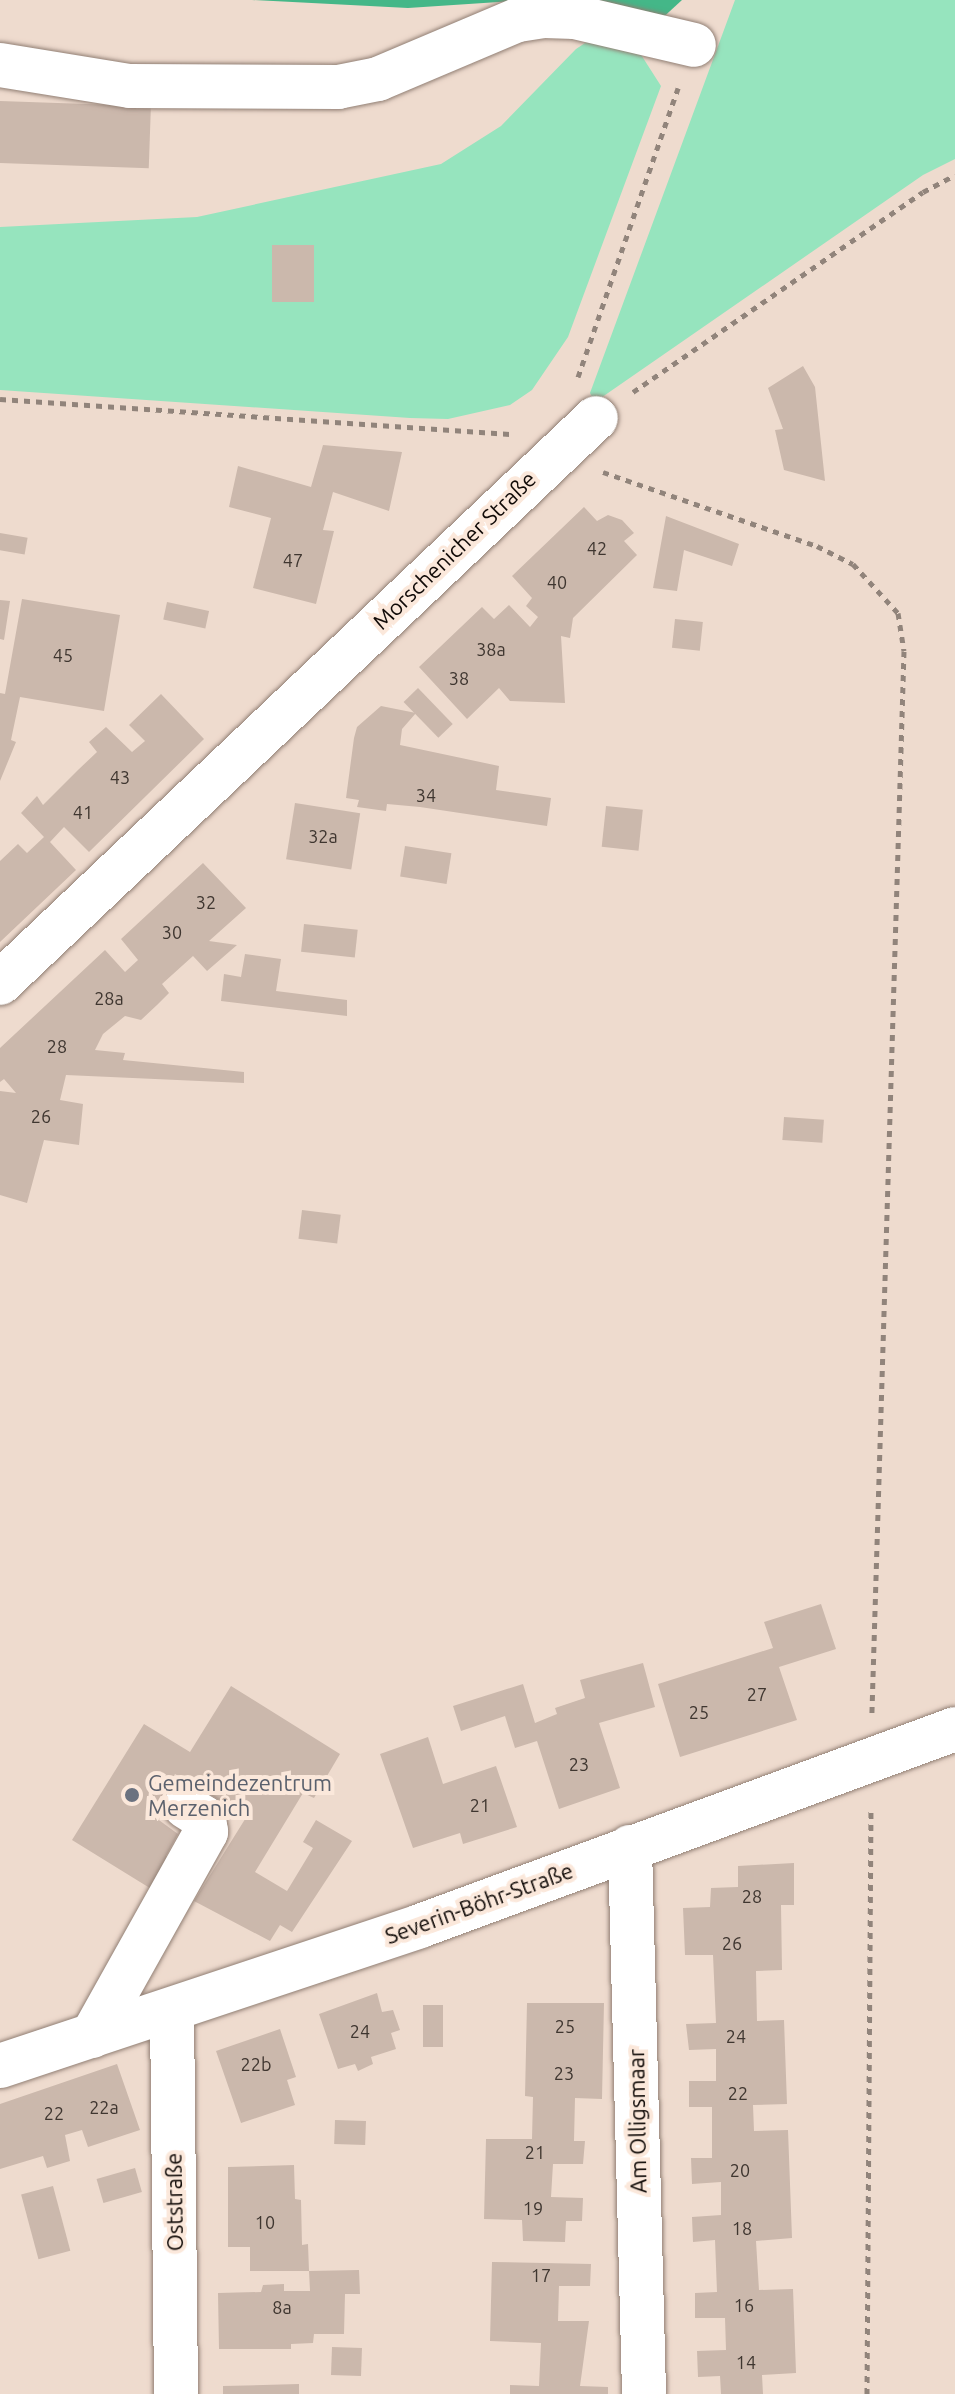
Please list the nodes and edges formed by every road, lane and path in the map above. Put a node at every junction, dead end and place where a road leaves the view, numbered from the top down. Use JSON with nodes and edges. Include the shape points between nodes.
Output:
{"nodes":[{"id":1,"x":694,"y":45,"type":"joint"},
{"id":2,"x":0,"y":65,"type":"edge"},
{"id":3,"x":955,"y":175,"type":"edge"},
{"id":4,"x":0,"y":399,"type":"edge"},
{"id":5,"x":586,"y":402,"type":"junction"},
{"id":6,"x":554,"y":455,"type":"junction"},
{"id":7,"x":0,"y":983,"type":"edge"},
{"id":8,"x":955,"y":1729,"type":"edge"},
{"id":9,"x":871,"y":1757,"type":"junction"},
{"id":10,"x":185,"y":1806,"type":"dead end"},
{"id":11,"x":630,"y":1847,"type":"junction"},
{"id":12,"x":172,"y":2010,"type":"junction"},
{"id":13,"x":92,"y":2036,"type":"junction"},
{"id":14,"x":0,"y":2066,"type":"edge"},
{"id":15,"x":176,"y":2394,"type":"edge"},
{"id":16,"x":644,"y":2394,"type":"edge"},
{"id":17,"x":867,"y":2394,"type":"edge"}],
"edges":[{"from":1,"to":2,"type":"street","via":[[575,17],[544,16],[518,20],[378,79],[338,87],[130,86]]},
{"from":1,"to":5,"type":"path"},
{"from":3,"to":5,"type":"path"},
{"from":4,"to":6,"type":"path","via":[[522,435]]},
{"from":5,"to":6,"type":"street","name":"Morschenicher Straße"},
{"from":6,"to":7,"type":"street","name":"Morschenicher Straße"},
{"from":6,"to":9,"type":"path","via":[[817,546],[853,564],[898,613],[904,651]]},
{"from":8,"to":9,"type":"street","name":"Severin-Böhr-Straße"},
{"from":9,"to":11,"type":"street","name":"Severin-Böhr-Straße"},
{"from":9,"to":17,"type":"path"},
{"from":10,"to":13,"type":"street","via":[[204,1818],[206,1832]]},
{"from":11,"to":12,"type":"street","name":"Severin-Böhr-Straße","via":[[420,1926]]},
{"from":11,"to":16,"type":"street","name":"Am Olligsmaar"},
{"from":12,"to":13,"type":"street","name":"Severin-Böhr-Straße"},
{"from":12,"to":15,"type":"street","name":"Oststraße"},
{"from":13,"to":14,"type":"street","name":"Severin-Böhr-Straße"}]}
